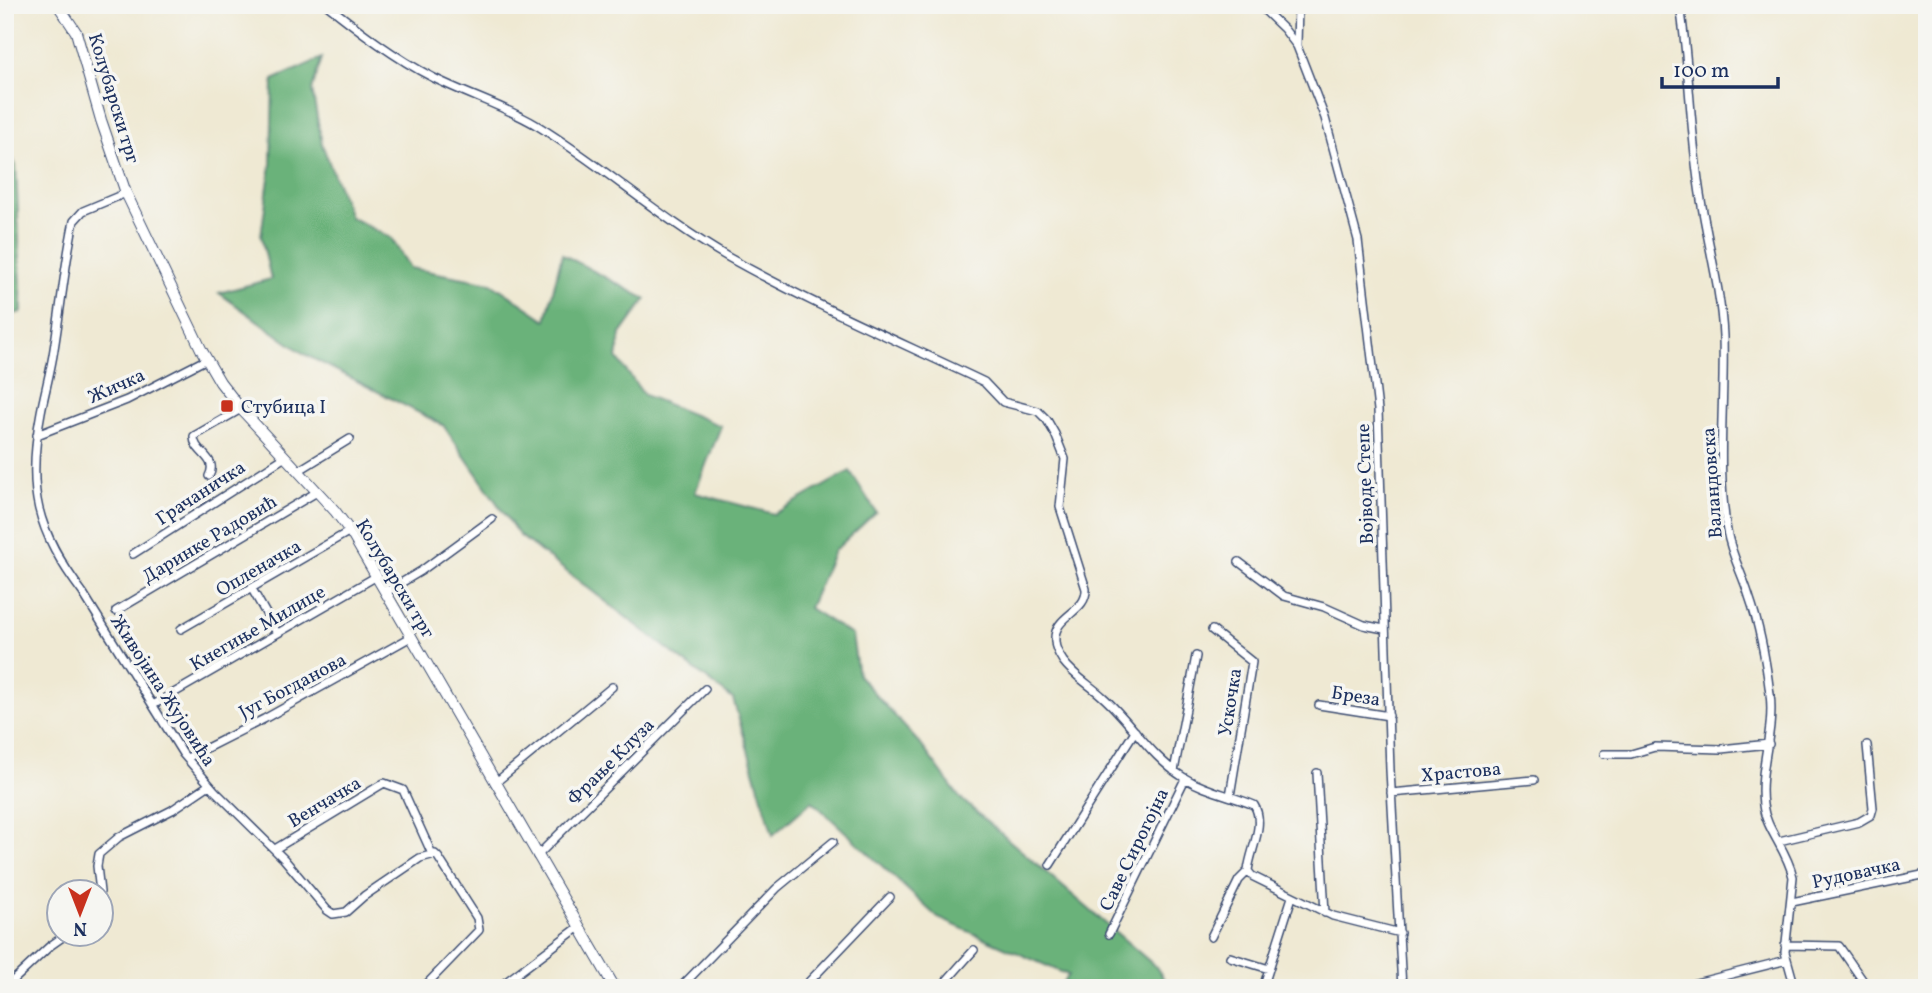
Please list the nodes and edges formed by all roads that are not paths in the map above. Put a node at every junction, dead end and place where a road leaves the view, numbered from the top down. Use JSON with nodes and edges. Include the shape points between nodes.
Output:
{"nodes":[{"id":1,"x":58,"y":5,"type":"edge"},
{"id":2,"x":327,"y":5,"type":"edge"},
{"id":3,"x":1259,"y":5,"type":"edge"},
{"id":4,"x":1298,"y":5,"type":"edge"},
{"id":5,"x":1680,"y":5,"type":"edge"},
{"id":6,"x":1297,"y":46,"type":"junction"},
{"id":7,"x":126,"y":193,"type":"junction"},
{"id":8,"x":207,"y":359,"type":"junction"},
{"id":9,"x":241,"y":409,"type":"junction"},
{"id":10,"x":37,"y":435,"type":"junction"},
{"id":11,"x":350,"y":439,"type":"dead end"},
{"id":12,"x":285,"y":457,"type":"junction"},
{"id":13,"x":298,"y":471,"type":"junction"},
{"id":14,"x":209,"y":476,"type":"dead end"},
{"id":15,"x":317,"y":492,"type":"junction"},
{"id":16,"x":492,"y":519,"type":"dead end"},
{"id":17,"x":350,"y":531,"type":"junction"},
{"id":18,"x":133,"y":554,"type":"dead end"},
{"id":19,"x":1239,"y":562,"type":"dead end"},
{"id":20,"x":377,"y":576,"type":"junction"},
{"id":21,"x":252,"y":589,"type":"junction"},
{"id":22,"x":386,"y":592,"type":"junction"},
{"id":23,"x":116,"y":611,"type":"dead end"},
{"id":24,"x":181,"y":629,"type":"dead end"},
{"id":25,"x":1384,"y":629,"type":"junction"},
{"id":26,"x":1212,"y":630,"type":"dead end"},
{"id":27,"x":277,"y":633,"type":"junction"},
{"id":28,"x":411,"y":637,"type":"junction"},
{"id":29,"x":1196,"y":656,"type":"dead end"},
{"id":30,"x":612,"y":687,"type":"dead end"},
{"id":31,"x":705,"y":689,"type":"dead end"},
{"id":32,"x":153,"y":705,"type":"junction"},
{"id":33,"x":1319,"y":705,"type":"dead end"},
{"id":34,"x":1388,"y":716,"type":"junction"},
{"id":35,"x":1135,"y":731,"type":"junction"},
{"id":36,"x":1769,"y":744,"type":"junction"},
{"id":37,"x":1867,"y":745,"type":"dead end"},
{"id":38,"x":1604,"y":754,"type":"dead end"},
{"id":39,"x":187,"y":758,"type":"junction"},
{"id":40,"x":1174,"y":771,"type":"junction"},
{"id":41,"x":1317,"y":773,"type":"dead end"},
{"id":42,"x":1185,"y":779,"type":"junction"},
{"id":43,"x":1534,"y":779,"type":"dead end"},
{"id":44,"x":495,"y":783,"type":"junction"},
{"id":45,"x":209,"y":785,"type":"junction"},
{"id":46,"x":1391,"y":793,"type":"junction"},
{"id":47,"x":1230,"y":796,"type":"junction"},
{"id":48,"x":1779,"y":841,"type":"junction"},
{"id":49,"x":834,"y":842,"type":"dead end"},
{"id":50,"x":275,"y":849,"type":"junction"},
{"id":51,"x":432,"y":854,"type":"junction"},
{"id":52,"x":537,"y":856,"type":"junction"},
{"id":53,"x":1049,"y":865,"type":"dead end"},
{"id":54,"x":1248,"y":871,"type":"junction"},
{"id":55,"x":1927,"y":874,"type":"edge"},
{"id":56,"x":98,"y":878,"type":"edge"},
{"id":57,"x":890,"y":897,"type":"dead end"},
{"id":58,"x":1292,"y":897,"type":"junction"},
{"id":59,"x":1792,"y":902,"type":"junction"},
{"id":60,"x":1325,"y":913,"type":"junction"},
{"id":61,"x":579,"y":926,"type":"junction"},
{"id":62,"x":1400,"y":933,"type":"junction"},
{"id":63,"x":1109,"y":934,"type":"dead end"},
{"id":64,"x":1211,"y":937,"type":"dead end"},
{"id":65,"x":1786,"y":945,"type":"junction"},
{"id":66,"x":48,"y":948,"type":"edge"},
{"id":67,"x":974,"y":950,"type":"dead end"},
{"id":68,"x":1230,"y":957,"type":"dead end"},
{"id":69,"x":1787,"y":960,"type":"junction"},
{"id":70,"x":1269,"y":969,"type":"junction"},
{"id":71,"x":610,"y":986,"type":"edge"},
{"id":72,"x":5,"y":988,"type":"edge"},
{"id":73,"x":423,"y":988,"type":"edge"},
{"id":74,"x":498,"y":988,"type":"edge"},
{"id":75,"x":680,"y":988,"type":"edge"},
{"id":76,"x":803,"y":988,"type":"edge"},
{"id":77,"x":940,"y":988,"type":"edge"},
{"id":78,"x":1263,"y":988,"type":"edge"},
{"id":79,"x":1402,"y":988,"type":"edge"},
{"id":80,"x":1676,"y":988,"type":"edge"},
{"id":81,"x":1795,"y":988,"type":"edge"},
{"id":82,"x":1868,"y":988,"type":"edge"}],
"edges":[{"from":1,"to":7,"type":"street","name":"Колубарски трг","via":[[76,32]]},
{"from":2,"to":35,"type":"street","via":[[431,77],[546,131],[724,255],[984,382],[1003,402],[1043,415],[1065,459],[1060,507],[1087,597],[1059,624],[1055,646],[1081,680]]},
{"from":3,"to":6,"type":"street","name":"Војводе Степе"},
{"from":4,"to":6,"type":"street"},
{"from":5,"to":36,"type":"street","name":"Валандовска","via":[[1694,151],[1723,333],[1722,467],[1727,530],[1758,622],[1770,695]]},
{"from":6,"to":25,"type":"street","name":"Војводе Степе","via":[[1325,118],[1358,240],[1378,410]]},
{"from":7,"to":8,"type":"street","name":"Колубарски трг"},
{"from":7,"to":10,"type":"street","name":"Живојина Жујовића","via":[[83,211],[74,221]]},
{"from":8,"to":9,"type":"street","name":"Колубарски трг"},
{"from":8,"to":10,"type":"street","name":"Жичка","via":[[127,400]]},
{"from":9,"to":12,"type":"street","name":"Колубарски трг"},
{"from":9,"to":14,"type":"street","via":[[194,436],[213,469]]},
{"from":10,"to":32,"type":"street","name":"Живојина Жујовића","via":[[36,499],[49,541]]},
{"from":11,"to":13,"type":"street"},
{"from":12,"to":13,"type":"street","name":"Колубарски трг"},
{"from":12,"to":18,"type":"street","name":"Грачаничка"},
{"from":13,"to":15,"type":"street","name":"Колубарски трг"},
{"from":15,"to":17,"type":"street","name":"Колубарски трг"},
{"from":15,"to":23,"type":"street","name":"Даринке Радовић"},
{"from":16,"to":22,"type":"street"},
{"from":17,"to":20,"type":"street","name":"Колубарски трг"},
{"from":17,"to":21,"type":"street","name":"Опленачка"},
{"from":19,"to":25,"type":"street","via":[[1284,596]]},
{"from":20,"to":22,"type":"street","name":"Колубарски трг"},
{"from":20,"to":27,"type":"street","name":"Кнегиње Милице"},
{"from":21,"to":24,"type":"street","name":"Опленачка"},
{"from":21,"to":27,"type":"street"},
{"from":22,"to":28,"type":"street","name":"Колубарски трг"},
{"from":25,"to":34,"type":"street","name":"Војводе Степе"},
{"from":26,"to":47,"type":"street","name":"Ускочка","via":[[1252,662]]},
{"from":27,"to":32,"type":"street","name":"Кнегиње Милице"},
{"from":28,"to":39,"type":"street","name":"Југ Богданова"},
{"from":28,"to":44,"type":"street","name":"Колубарски трг"},
{"from":29,"to":40,"type":"street"},
{"from":30,"to":44,"type":"street"},
{"from":31,"to":52,"type":"street","name":"Фрање Клуза"},
{"from":32,"to":39,"type":"street","name":"Живојина Жујовића"},
{"from":33,"to":34,"type":"street","name":"Бреза"},
{"from":34,"to":46,"type":"street","name":"Војводе Степе"},
{"from":35,"to":40,"type":"street"},
{"from":35,"to":53,"type":"street"},
{"from":36,"to":38,"type":"street","via":[[1721,749],[1655,747],[1630,754]]},
{"from":36,"to":48,"type":"street","name":"Валандовска","via":[[1762,802]]},
{"from":37,"to":48,"type":"street","via":[[1871,815]]},
{"from":39,"to":45,"type":"street","name":"Живојина Жујовића"},
{"from":40,"to":42,"type":"street"},
{"from":41,"to":60,"type":"street"},
{"from":42,"to":47,"type":"street"},
{"from":42,"to":63,"type":"street","name":"Саве Сирогојна"},
{"from":43,"to":46,"type":"street","name":"Храстова"},
{"from":44,"to":52,"type":"street","name":"Колубарски трг"},
{"from":45,"to":50,"type":"street","name":"Живојина Жујовића"},
{"from":45,"to":56,"type":"street","via":[[119,837],[99,854]]},
{"from":46,"to":62,"type":"street","name":"Војводе Степе"},
{"from":47,"to":54,"type":"street","via":[[1257,809]]},
{"from":48,"to":59,"type":"street","name":"Валандовска","via":[[1793,877]]},
{"from":49,"to":75,"type":"street","via":[[777,888]]},
{"from":50,"to":51,"type":"street","name":"Живојина Жујовића","via":[[333,914],[346,912]]},
{"from":50,"to":51,"type":"street","name":"Венчачка","via":[[384,783],[402,790]]},
{"from":51,"to":73,"type":"street","via":[[480,925]]},
{"from":52,"to":61,"type":"street","name":"Колубарски трг"},
{"from":54,"to":58,"type":"street"},
{"from":54,"to":64,"type":"street"},
{"from":55,"to":59,"type":"street","name":"Рудовачка"},
{"from":57,"to":76,"type":"street"},
{"from":58,"to":60,"type":"street"},
{"from":58,"to":70,"type":"street"},
{"from":59,"to":65,"type":"street","name":"Валандовска"},
{"from":60,"to":62,"type":"street"},
{"from":61,"to":71,"type":"street","name":"Колубарски трг"},
{"from":61,"to":74,"type":"street"},
{"from":62,"to":79,"type":"street","name":"Војводе Степе"},
{"from":65,"to":69,"type":"street","name":"Валандовска"},
{"from":65,"to":82,"type":"street","via":[[1839,946]]},
{"from":66,"to":72,"type":"street"},
{"from":67,"to":77,"type":"street"},
{"from":68,"to":70,"type":"street"},
{"from":69,"to":80,"type":"street"},
{"from":69,"to":81,"type":"street","name":"Валандовска"},
{"from":70,"to":78,"type":"street"}]}
